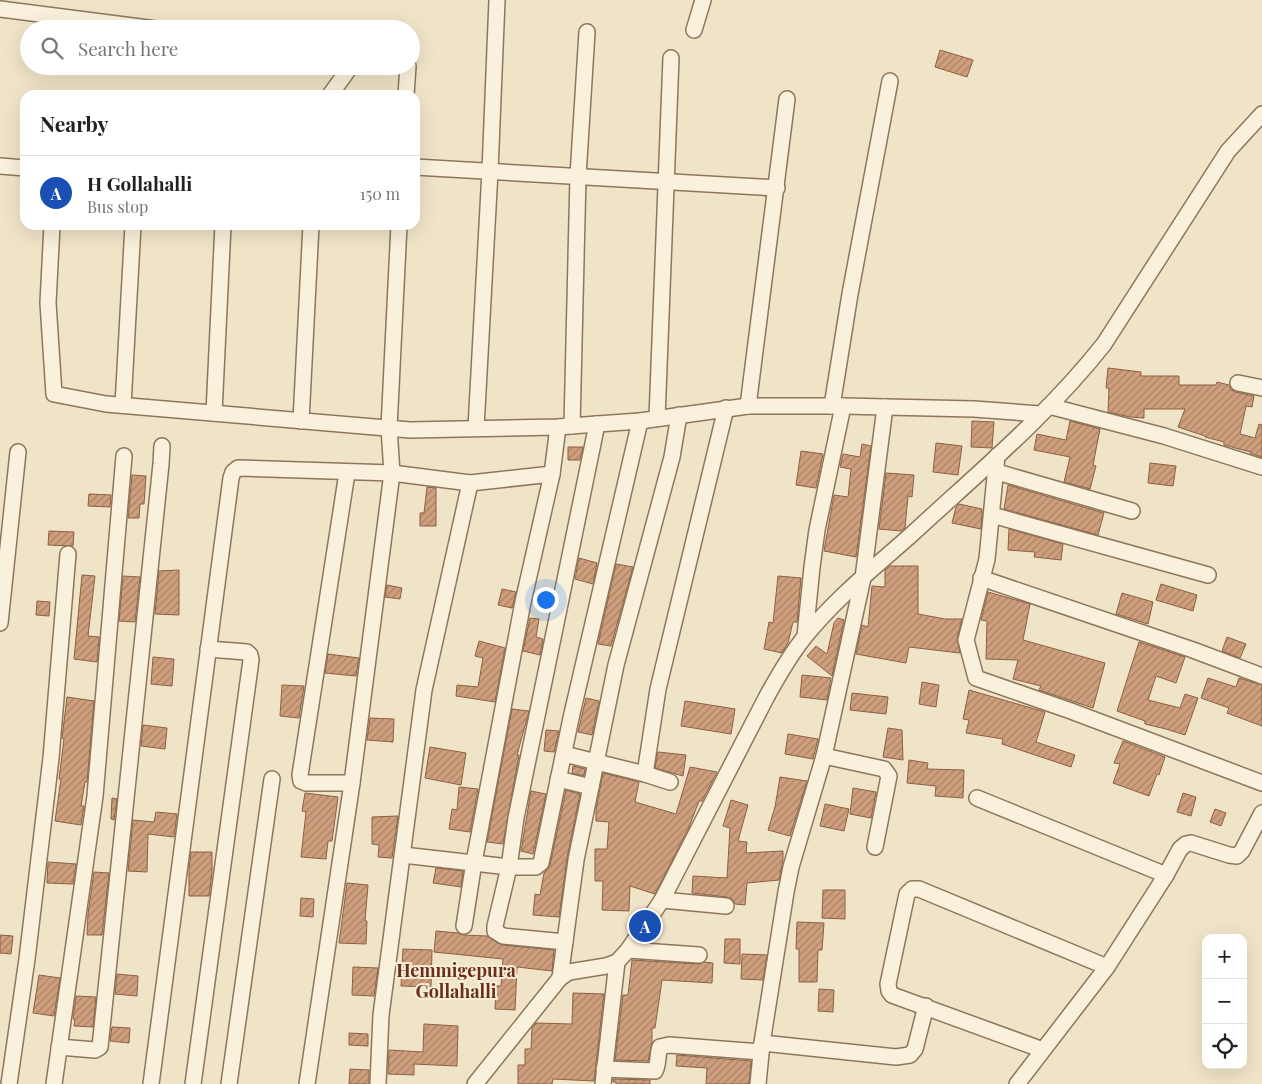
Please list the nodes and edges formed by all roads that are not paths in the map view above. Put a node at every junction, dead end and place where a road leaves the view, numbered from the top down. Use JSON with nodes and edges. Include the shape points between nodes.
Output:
{"nodes":[{"id":1,"x":497,"y":0,"type":"edge"},
{"id":2,"x":700,"y":1,"type":"edge"},
{"id":3,"x":0,"y":9,"type":"edge"},
{"id":4,"x":86,"y":20,"type":"edge"},
{"id":5,"x":694,"y":30,"type":"dead end"},
{"id":6,"x":587,"y":32,"type":"dead end"},
{"id":7,"x":671,"y":58,"type":"dead end"},
{"id":8,"x":344,"y":75,"type":"edge"},
{"id":9,"x":407,"y":75,"type":"edge"},
{"id":10,"x":890,"y":80,"type":"dead end"},
{"id":11,"x":334,"y":90,"type":"edge"},
{"id":12,"x":406,"y":90,"type":"edge"},
{"id":13,"x":787,"y":100,"type":"dead end"},
{"id":14,"x":1262,"y":114,"type":"edge"},
{"id":15,"x":0,"y":166,"type":"edge"},
{"id":16,"x":420,"y":167,"type":"edge"},
{"id":17,"x":20,"y":168,"type":"edge"},
{"id":18,"x":490,"y":171,"type":"junction"},
{"id":19,"x":578,"y":176,"type":"junction"},
{"id":20,"x":666,"y":182,"type":"junction"},
{"id":21,"x":776,"y":188,"type":"junction"},
{"id":22,"x":52,"y":230,"type":"edge"},
{"id":23,"x":133,"y":230,"type":"edge"},
{"id":24,"x":223,"y":230,"type":"edge"},
{"id":25,"x":311,"y":230,"type":"edge"},
{"id":26,"x":399,"y":230,"type":"edge"},
{"id":27,"x":1238,"y":383,"type":"dead end"},
{"id":28,"x":1262,"y":388,"type":"edge"},
{"id":29,"x":123,"y":406,"type":"junction"},
{"id":30,"x":748,"y":406,"type":"junction"},
{"id":31,"x":838,"y":406,"type":"junction"},
{"id":32,"x":885,"y":407,"type":"junction"},
{"id":33,"x":726,"y":408,"type":"junction"},
{"id":34,"x":1044,"y":410,"type":"junction"},
{"id":35,"x":214,"y":413,"type":"junction"},
{"id":36,"x":679,"y":415,"type":"junction"},
{"id":37,"x":657,"y":418,"type":"junction"},
{"id":38,"x":301,"y":421,"type":"junction"},
{"id":39,"x":640,"y":421,"type":"junction"},
{"id":40,"x":597,"y":424,"type":"junction"},
{"id":41,"x":565,"y":426,"type":"junction"},
{"id":42,"x":389,"y":428,"type":"junction"},
{"id":43,"x":476,"y":428,"type":"junction"},
{"id":44,"x":162,"y":446,"type":"dead end"},
{"id":45,"x":18,"y":452,"type":"dead end"},
{"id":46,"x":124,"y":456,"type":"dead end"},
{"id":47,"x":997,"y":456,"type":"junction"},
{"id":48,"x":1262,"y":467,"type":"edge"},
{"id":49,"x":997,"y":472,"type":"junction"},
{"id":50,"x":347,"y":473,"type":"junction"},
{"id":51,"x":392,"y":473,"type":"junction"},
{"id":52,"x":552,"y":474,"type":"junction"},
{"id":53,"x":470,"y":483,"type":"junction"},
{"id":54,"x":1132,"y":511,"type":"dead end"},
{"id":55,"x":992,"y":515,"type":"junction"},
{"id":56,"x":68,"y":554,"type":"dead end"},
{"id":57,"x":1208,"y":575,"type":"dead end"},
{"id":58,"x":863,"y":578,"type":"junction"},
{"id":59,"x":981,"y":578,"type":"junction"},
{"id":60,"x":0,"y":623,"type":"edge"},
{"id":61,"x":805,"y":636,"type":"junction"},
{"id":62,"x":208,"y":649,"type":"junction"},
{"id":63,"x":1262,"y":676,"type":"edge"},
{"id":64,"x":564,"y":754,"type":"junction"},
{"id":65,"x":824,"y":756,"type":"junction"},
{"id":66,"x":596,"y":764,"type":"junction"},
{"id":67,"x":645,"y":774,"type":"junction"},
{"id":68,"x":272,"y":779,"type":"dead end"},
{"id":69,"x":558,"y":779,"type":"junction"},
{"id":70,"x":670,"y":782,"type":"dead end"},
{"id":71,"x":352,"y":783,"type":"junction"},
{"id":72,"x":1262,"y":783,"type":"edge"},
{"id":73,"x":591,"y":787,"type":"junction"},
{"id":74,"x":978,"y":798,"type":"dead end"},
{"id":75,"x":1262,"y":813,"type":"edge"},
{"id":76,"x":874,"y":847,"type":"dead end"},
{"id":77,"x":403,"y":855,"type":"junction"},
{"id":78,"x":474,"y":862,"type":"junction"},
{"id":79,"x":509,"y":867,"type":"junction"},
{"id":80,"x":1166,"y":875,"type":"junction"},
{"id":81,"x":662,"y":900,"type":"junction"},
{"id":82,"x":726,"y":906,"type":"dead end"},
{"id":83,"x":464,"y":926,"type":"dead end"},
{"id":84,"x":565,"y":942,"type":"junction"},
{"id":85,"x":628,"y":950,"type":"junction"},
{"id":86,"x":699,"y":955,"type":"dead end"},
{"id":87,"x":617,"y":962,"type":"junction"},
{"id":88,"x":1107,"y":966,"type":"junction"},
{"id":89,"x":560,"y":978,"type":"junction"},
{"id":90,"x":926,"y":1006,"type":"junction"},
{"id":91,"x":59,"y":1047,"type":"junction"},
{"id":92,"x":762,"y":1048,"type":"junction"},
{"id":93,"x":1043,"y":1050,"type":"junction"},
{"id":94,"x":604,"y":1077,"type":"edge"},
{"id":95,"x":9,"y":1084,"type":"edge"},
{"id":96,"x":54,"y":1084,"type":"edge"},
{"id":97,"x":151,"y":1084,"type":"edge"},
{"id":98,"x":193,"y":1084,"type":"edge"},
{"id":99,"x":229,"y":1084,"type":"edge"},
{"id":100,"x":307,"y":1084,"type":"edge"},
{"id":101,"x":378,"y":1084,"type":"edge"},
{"id":102,"x":475,"y":1084,"type":"edge"},
{"id":103,"x":758,"y":1084,"type":"edge"},
{"id":104,"x":1017,"y":1084,"type":"edge"}],
"edges":[{"from":1,"to":18,"type":"street"},
{"from":2,"to":5,"type":"street"},
{"from":3,"to":4,"type":"street"},
{"from":6,"to":19,"type":"street"},
{"from":7,"to":20,"type":"street"},
{"from":8,"to":11,"type":"street"},
{"from":9,"to":12,"type":"street"},
{"from":10,"to":31,"type":"street","via":[[850,294]]},
{"from":13,"to":21,"type":"street"},
{"from":14,"to":34,"type":"street","via":[[1228,152],[1104,344],[1086,368]]},
{"from":15,"to":17,"type":"street"},
{"from":16,"to":18,"type":"street"},
{"from":18,"to":19,"type":"street"},
{"from":18,"to":43,"type":"street"},
{"from":19,"to":20,"type":"street"},
{"from":19,"to":41,"type":"street"},
{"from":20,"to":21,"type":"street"},
{"from":20,"to":37,"type":"street"},
{"from":21,"to":30,"type":"street"},
{"from":22,"to":29,"type":"street","via":[[48,303],[54,394]]},
{"from":23,"to":29,"type":"street"},
{"from":24,"to":35,"type":"street"},
{"from":25,"to":38,"type":"street"},
{"from":26,"to":42,"type":"street"},
{"from":27,"to":28,"type":"street"},
{"from":29,"to":35,"type":"street"},
{"from":30,"to":31,"type":"street"},
{"from":30,"to":33,"type":"street"},
{"from":31,"to":32,"type":"street"},
{"from":31,"to":61,"type":"street","via":[[812,567]]},
{"from":32,"to":34,"type":"street"},
{"from":32,"to":58,"type":"street"},
{"from":33,"to":36,"type":"street"},
{"from":33,"to":67,"type":"street","via":[[658,689]]},
{"from":34,"to":47,"type":"street"},
{"from":34,"to":48,"type":"street","via":[[1164,436]]},
{"from":35,"to":38,"type":"street"},
{"from":36,"to":37,"type":"street"},
{"from":36,"to":66,"type":"street","via":[[672,457],[616,664]]},
{"from":37,"to":39,"type":"street"},
{"from":38,"to":42,"type":"street"},
{"from":39,"to":40,"type":"street"},
{"from":39,"to":64,"type":"street","via":[[607,554]]},
{"from":40,"to":41,"type":"street"},
{"from":40,"to":79,"type":"street","via":[[516,818]]},
{"from":41,"to":43,"type":"street"},
{"from":41,"to":52,"type":"street"},
{"from":42,"to":43,"type":"street"},
{"from":42,"to":51,"type":"street"},
{"from":44,"to":91,"type":"street","via":[[100,1047],[95,1050]]},
{"from":45,"to":60,"type":"street"},
{"from":46,"to":91,"type":"street","via":[[95,796]]},
{"from":47,"to":49,"type":"street"},
{"from":47,"to":58,"type":"street"},
{"from":49,"to":54,"type":"street"},
{"from":49,"to":55,"type":"street"},
{"from":50,"to":51,"type":"street"},
{"from":50,"to":62,"type":"street","via":[[238,468],[233,472]]},
{"from":50,"to":71,"type":"street","via":[[300,776],[306,783]]},
{"from":51,"to":53,"type":"street"},
{"from":51,"to":71,"type":"street"},
{"from":52,"to":53,"type":"street"},
{"from":52,"to":78,"type":"street","via":[[523,602]]},
{"from":53,"to":77,"type":"street","via":[[424,690]]},
{"from":55,"to":57,"type":"street"},
{"from":55,"to":59,"type":"street","via":[[987,559]]},
{"from":56,"to":95,"type":"street","via":[[51,758]]},
{"from":58,"to":61,"type":"street"},
{"from":58,"to":65,"type":"street"},
{"from":59,"to":63,"type":"street"},
{"from":59,"to":72,"type":"street","via":[[966,640],[976,678]]},
{"from":61,"to":81,"type":"street","via":[[766,698]]},
{"from":62,"to":97,"type":"street"},
{"from":62,"to":98,"type":"street","via":[[247,652],[251,660]]},
{"from":64,"to":66,"type":"street"},
{"from":64,"to":69,"type":"street"},
{"from":65,"to":76,"type":"street","via":[[884,769],[889,776]]},
{"from":65,"to":92,"type":"street","via":[[786,892]]},
{"from":66,"to":67,"type":"street"},
{"from":66,"to":73,"type":"street"},
{"from":67,"to":70,"type":"street"},
{"from":68,"to":99,"type":"street"},
{"from":69,"to":73,"type":"street"},
{"from":69,"to":79,"type":"street","via":[[541,863],[536,867]]},
{"from":71,"to":100,"type":"street"},
{"from":73,"to":84,"type":"street","via":[[576,860]]},
{"from":74,"to":80,"type":"street"},
{"from":75,"to":80,"type":"street","via":[[1237,856],[1186,844]]},
{"from":77,"to":78,"type":"street"},
{"from":77,"to":101,"type":"street","via":[[381,1015]]},
{"from":78,"to":79,"type":"street"},
{"from":78,"to":83,"type":"street"},
{"from":79,"to":84,"type":"street","via":[[495,931],[503,936]]},
{"from":80,"to":88,"type":"street"},
{"from":81,"to":82,"type":"street"},
{"from":81,"to":85,"type":"street"},
{"from":84,"to":89,"type":"street"},
{"from":85,"to":86,"type":"street"},
{"from":85,"to":87,"type":"street"},
{"from":87,"to":89,"type":"street","via":[[570,972]]},
{"from":87,"to":94,"type":"street"},
{"from":88,"to":90,"type":"street","via":[[919,889],[912,889],[907,894],[888,991]]},
{"from":88,"to":93,"type":"street"},
{"from":89,"to":102,"type":"street"},
{"from":90,"to":92,"type":"street","via":[[910,1055],[896,1057]]},
{"from":90,"to":93,"type":"street"},
{"from":91,"to":96,"type":"street"},
{"from":92,"to":94,"type":"street","via":[[669,1045],[660,1047],[655,1072]]},
{"from":92,"to":103,"type":"street"},
{"from":93,"to":104,"type":"street"}]}
